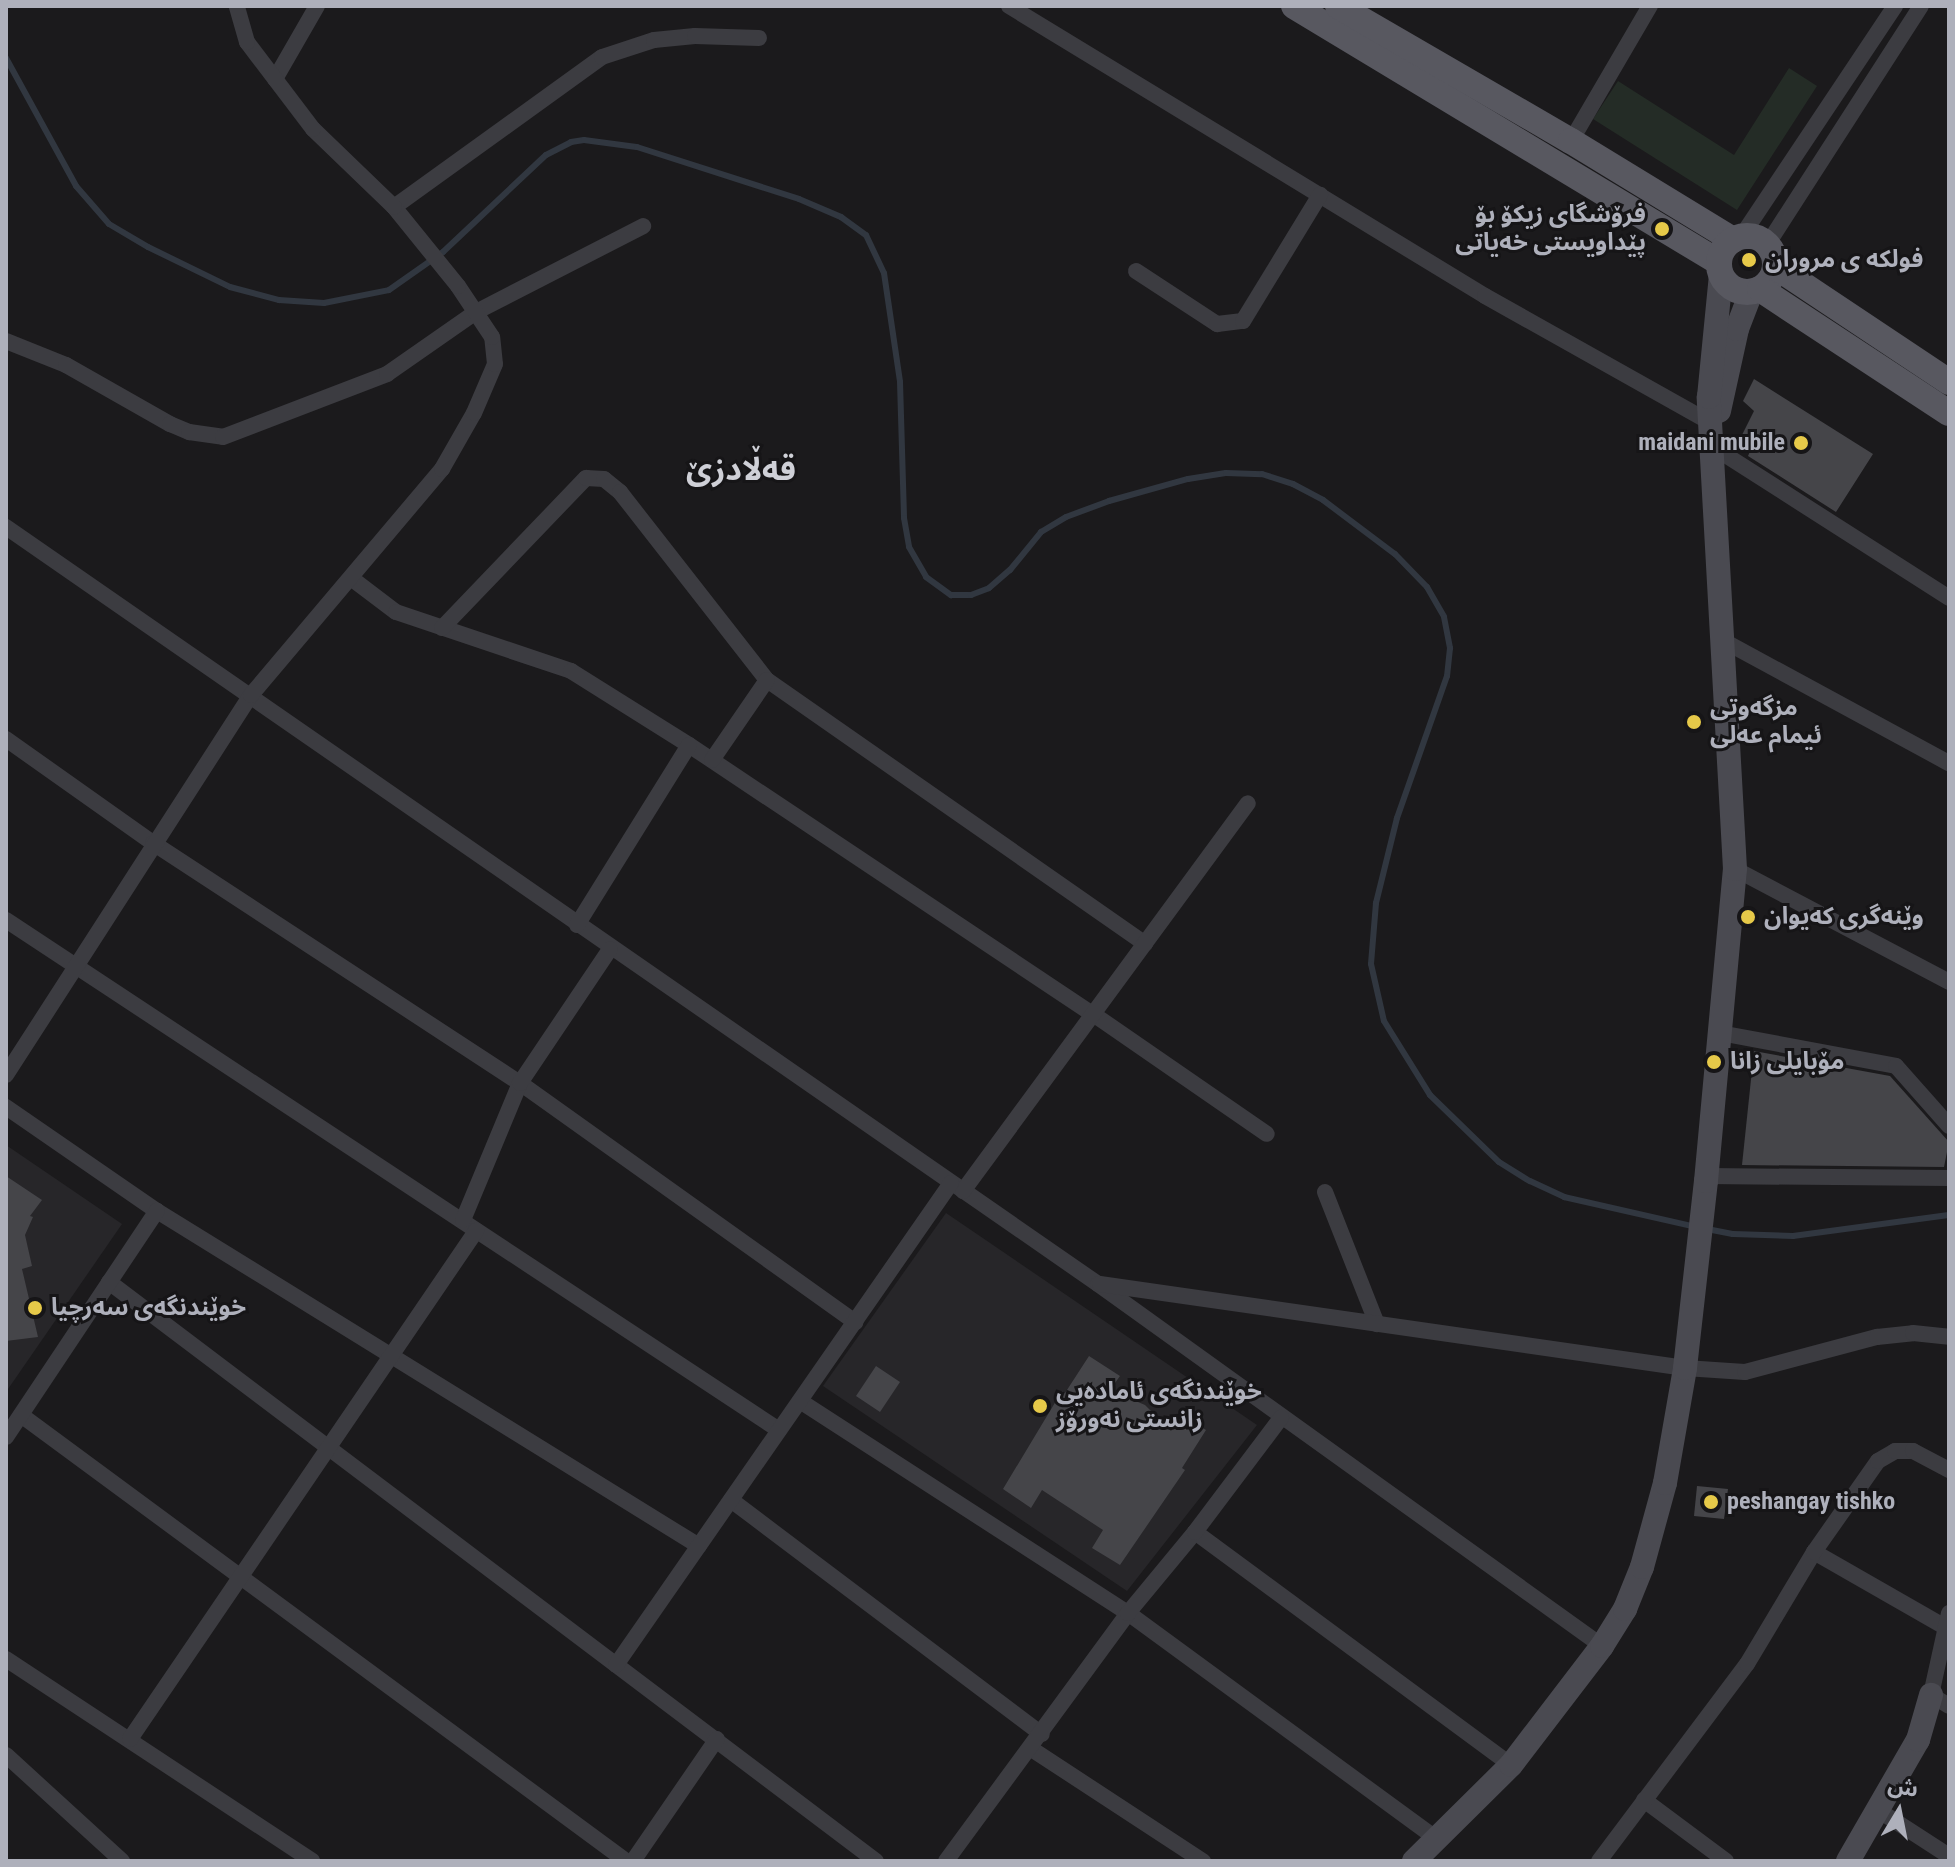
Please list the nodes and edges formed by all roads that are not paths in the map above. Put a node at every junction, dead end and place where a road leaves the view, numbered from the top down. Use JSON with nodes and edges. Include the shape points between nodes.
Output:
{"nodes":[{"id":1,"x":237,"y":6,"type":"edge"},
{"id":2,"x":317,"y":6,"type":"edge"},
{"id":3,"x":1009,"y":6,"type":"edge"},
{"id":4,"x":1338,"y":6,"type":"edge"},
{"id":5,"x":1650,"y":6,"type":"edge"},
{"id":6,"x":1895,"y":6,"type":"edge"},
{"id":7,"x":1921,"y":6,"type":"edge"},
{"id":8,"x":1308,"y":10,"type":"edge"},
{"id":9,"x":759,"y":38,"type":"dead end"},
{"id":10,"x":275,"y":79,"type":"junction"},
{"id":11,"x":1571,"y":141,"type":"junction"},
{"id":12,"x":1320,"y":195,"type":"junction"},
{"id":13,"x":394,"y":207,"type":"junction"},
{"id":14,"x":643,"y":226,"type":"dead end"},
{"id":15,"x":1743,"y":254,"type":"junction"},
{"id":16,"x":1136,"y":271,"type":"dead end"},
{"id":17,"x":1756,"y":291,"type":"junction"},
{"id":18,"x":476,"y":312,"type":"junction"},
{"id":19,"x":6,"y":341,"type":"edge"},
{"id":20,"x":1949,"y":382,"type":"edge"},
{"id":21,"x":1949,"y":413,"type":"edge"},
{"id":22,"x":1713,"y":435,"type":"junction"},
{"id":23,"x":6,"y":527,"type":"edge"},
{"id":24,"x":351,"y":578,"type":"junction"},
{"id":25,"x":1949,"y":598,"type":"edge"},
{"id":26,"x":442,"y":628,"type":"junction"},
{"id":27,"x":1722,"y":640,"type":"junction"},
{"id":28,"x":767,"y":680,"type":"junction"},
{"id":29,"x":251,"y":695,"type":"junction"},
{"id":30,"x":6,"y":739,"type":"edge"},
{"id":31,"x":689,"y":745,"type":"junction"},
{"id":32,"x":712,"y":760,"type":"junction"},
{"id":33,"x":1949,"y":763,"type":"edge"},
{"id":34,"x":1248,"y":803,"type":"dead end"},
{"id":35,"x":153,"y":843,"type":"junction"},
{"id":36,"x":1735,"y":869,"type":"junction"},
{"id":37,"x":6,"y":920,"type":"edge"},
{"id":38,"x":577,"y":925,"type":"junction"},
{"id":39,"x":1145,"y":944,"type":"junction"},
{"id":40,"x":610,"y":949,"type":"junction"},
{"id":41,"x":75,"y":968,"type":"junction"},
{"id":42,"x":1949,"y":982,"type":"edge"},
{"id":43,"x":1093,"y":1014,"type":"junction"},
{"id":44,"x":1720,"y":1033,"type":"junction"},
{"id":45,"x":6,"y":1075,"type":"edge"},
{"id":46,"x":520,"y":1083,"type":"junction"},
{"id":47,"x":6,"y":1107,"type":"edge"},
{"id":48,"x":1949,"y":1126,"type":"edge"},
{"id":49,"x":1267,"y":1134,"type":"dead end"},
{"id":50,"x":1706,"y":1178,"type":"junction"},
{"id":51,"x":1949,"y":1178,"type":"edge"},
{"id":52,"x":957,"y":1187,"type":"junction"},
{"id":53,"x":1325,"y":1192,"type":"dead end"},
{"id":54,"x":157,"y":1211,"type":"junction"},
{"id":55,"x":469,"y":1226,"type":"junction"},
{"id":56,"x":109,"y":1282,"type":"junction"},
{"id":57,"x":1098,"y":1284,"type":"junction"},
{"id":58,"x":855,"y":1322,"type":"junction"},
{"id":59,"x":1377,"y":1324,"type":"junction"},
{"id":60,"x":1949,"y":1337,"type":"edge"},
{"id":61,"x":392,"y":1357,"type":"junction"},
{"id":62,"x":1685,"y":1368,"type":"junction"},
{"id":63,"x":800,"y":1401,"type":"junction"},
{"id":64,"x":21,"y":1415,"type":"junction"},
{"id":65,"x":1281,"y":1418,"type":"junction"},
{"id":66,"x":779,"y":1430,"type":"junction"},
{"id":67,"x":6,"y":1437,"type":"edge"},
{"id":68,"x":330,"y":1448,"type":"junction"},
{"id":69,"x":1949,"y":1470,"type":"edge"},
{"id":70,"x":731,"y":1500,"type":"junction"},
{"id":71,"x":1195,"y":1532,"type":"junction"},
{"id":72,"x":699,"y":1546,"type":"junction"},
{"id":73,"x":1814,"y":1552,"type":"junction"},
{"id":74,"x":238,"y":1576,"type":"junction"},
{"id":75,"x":1128,"y":1613,"type":"junction"},
{"id":76,"x":1947,"y":1620,"type":"edge"},
{"id":77,"x":1602,"y":1646,"type":"junction"},
{"id":78,"x":6,"y":1659,"type":"edge"},
{"id":79,"x":616,"y":1665,"type":"junction"},
{"id":80,"x":1940,"y":1701,"type":"edge"},
{"id":81,"x":1042,"y":1734,"type":"junction"},
{"id":82,"x":130,"y":1739,"type":"junction"},
{"id":83,"x":717,"y":1739,"type":"junction"},
{"id":84,"x":1030,"y":1748,"type":"junction"},
{"id":85,"x":6,"y":1755,"type":"edge"},
{"id":86,"x":1511,"y":1765,"type":"junction"},
{"id":87,"x":1644,"y":1800,"type":"junction"},
{"id":88,"x":1878,"y":1810,"type":"junction"},
{"id":89,"x":1435,"y":1838,"type":"junction"},
{"id":90,"x":1949,"y":1856,"type":"edge"},
{"id":91,"x":122,"y":1861,"type":"edge"},
{"id":92,"x":312,"y":1861,"type":"edge"},
{"id":93,"x":626,"y":1861,"type":"edge"},
{"id":94,"x":633,"y":1861,"type":"edge"},
{"id":95,"x":876,"y":1861,"type":"edge"},
{"id":96,"x":946,"y":1861,"type":"edge"},
{"id":97,"x":1203,"y":1861,"type":"edge"},
{"id":98,"x":1414,"y":1861,"type":"edge"},
{"id":99,"x":1599,"y":1861,"type":"edge"},
{"id":100,"x":1726,"y":1861,"type":"edge"},
{"id":101,"x":1848,"y":1861,"type":"edge"}],
"edges":[{"from":1,"to":10,"type":"street","via":[[247,42]]},
{"from":2,"to":10,"type":"street"},
{"from":3,"to":12,"type":"street"},
{"from":4,"to":11,"type":"main road"},
{"from":5,"to":11,"type":"street"},
{"from":6,"to":15,"type":"street"},
{"from":7,"to":15,"type":"street"},
{"from":8,"to":15,"type":"main road"},
{"from":9,"to":13,"type":"street","via":[[654,40],[602,57]]},
{"from":10,"to":13,"type":"street","via":[[313,129]]},
{"from":11,"to":15,"type":"main road"},
{"from":12,"to":16,"type":"street","via":[[1243,321],[1217,324]]},
{"from":12,"to":22,"type":"street"},
{"from":13,"to":18,"type":"street"},
{"from":14,"to":18,"type":"street"},
{"from":15,"to":17,"type":"main road","via":[[1770,280]]},
{"from":15,"to":17,"type":"main road","via":[[1733,289]]},
{"from":15,"to":20,"type":"main road"},
{"from":15,"to":22,"type":"street","via":[[1709,384]]},
{"from":17,"to":21,"type":"main road"},
{"from":17,"to":22,"type":"street","via":[[1737,329]]},
{"from":18,"to":19,"type":"street","via":[[387,374],[223,437],[170,424],[66,365]]},
{"from":18,"to":24,"type":"street","via":[[497,354],[479,404],[442,469]]},
{"from":22,"to":25,"type":"street"},
{"from":22,"to":27,"type":"street"},
{"from":23,"to":29,"type":"street"},
{"from":24,"to":26,"type":"street","via":[[396,612]]},
{"from":24,"to":29,"type":"street"},
{"from":26,"to":28,"type":"street","via":[[586,478],[604,479],[620,492]]},
{"from":26,"to":31,"type":"street","via":[[571,671]]},
{"from":27,"to":33,"type":"street"},
{"from":27,"to":36,"type":"street"},
{"from":28,"to":32,"type":"street"},
{"from":28,"to":39,"type":"street"},
{"from":29,"to":35,"type":"street"},
{"from":29,"to":38,"type":"street"},
{"from":30,"to":35,"type":"street"},
{"from":31,"to":32,"type":"street"},
{"from":31,"to":38,"type":"street"},
{"from":32,"to":43,"type":"street"},
{"from":34,"to":39,"type":"street"},
{"from":35,"to":41,"type":"street"},
{"from":35,"to":46,"type":"street"},
{"from":36,"to":42,"type":"street"},
{"from":36,"to":44,"type":"street"},
{"from":37,"to":41,"type":"street"},
{"from":38,"to":40,"type":"street"},
{"from":39,"to":43,"type":"street"},
{"from":40,"to":46,"type":"street"},
{"from":40,"to":52,"type":"street"},
{"from":41,"to":45,"type":"street"},
{"from":41,"to":55,"type":"street"},
{"from":43,"to":49,"type":"street"},
{"from":43,"to":52,"type":"street"},
{"from":44,"to":48,"type":"street","via":[[1896,1066]]},
{"from":44,"to":50,"type":"street"},
{"from":46,"to":55,"type":"street"},
{"from":46,"to":58,"type":"street"},
{"from":47,"to":54,"type":"street"},
{"from":50,"to":51,"type":"street"},
{"from":50,"to":62,"type":"street"},
{"from":52,"to":57,"type":"street"},
{"from":52,"to":58,"type":"street"},
{"from":53,"to":59,"type":"street"},
{"from":54,"to":56,"type":"street"},
{"from":54,"to":61,"type":"street"},
{"from":55,"to":61,"type":"street"},
{"from":55,"to":66,"type":"street"},
{"from":56,"to":64,"type":"street"},
{"from":56,"to":68,"type":"street"},
{"from":57,"to":59,"type":"street"},
{"from":57,"to":65,"type":"street"},
{"from":58,"to":63,"type":"street"},
{"from":59,"to":62,"type":"street"},
{"from":60,"to":62,"type":"street","via":[[1877,1337],[1745,1372]]},
{"from":61,"to":68,"type":"street"},
{"from":61,"to":72,"type":"street"},
{"from":62,"to":77,"type":"street","via":[[1655,1527],[1625,1609]]},
{"from":63,"to":66,"type":"street"},
{"from":63,"to":75,"type":"street"},
{"from":64,"to":67,"type":"street"},
{"from":64,"to":74,"type":"street"},
{"from":65,"to":71,"type":"street"},
{"from":65,"to":77,"type":"street"},
{"from":66,"to":70,"type":"street"},
{"from":68,"to":74,"type":"street"},
{"from":68,"to":79,"type":"street"},
{"from":69,"to":73,"type":"street","via":[[1913,1451],[1886,1455]]},
{"from":70,"to":72,"type":"street"},
{"from":70,"to":81,"type":"street"},
{"from":71,"to":75,"type":"street"},
{"from":71,"to":86,"type":"street"},
{"from":72,"to":79,"type":"street"},
{"from":73,"to":76,"type":"street"},
{"from":73,"to":87,"type":"street","via":[[1747,1664]]},
{"from":74,"to":82,"type":"street"},
{"from":74,"to":93,"type":"street"},
{"from":75,"to":81,"type":"street"},
{"from":75,"to":89,"type":"street"},
{"from":76,"to":80,"type":"street"},
{"from":77,"to":86,"type":"street"},
{"from":78,"to":82,"type":"street"},
{"from":79,"to":83,"type":"street"},
{"from":80,"to":88,"type":"street"},
{"from":81,"to":84,"type":"street"},
{"from":82,"to":92,"type":"street"},
{"from":83,"to":94,"type":"street"},
{"from":83,"to":95,"type":"street"},
{"from":84,"to":96,"type":"street"},
{"from":84,"to":97,"type":"street"},
{"from":85,"to":91,"type":"street"},
{"from":86,"to":89,"type":"street"},
{"from":87,"to":99,"type":"street"},
{"from":87,"to":100,"type":"street"},
{"from":88,"to":90,"type":"street"},
{"from":88,"to":101,"type":"street"},
{"from":89,"to":98,"type":"street"}]}
